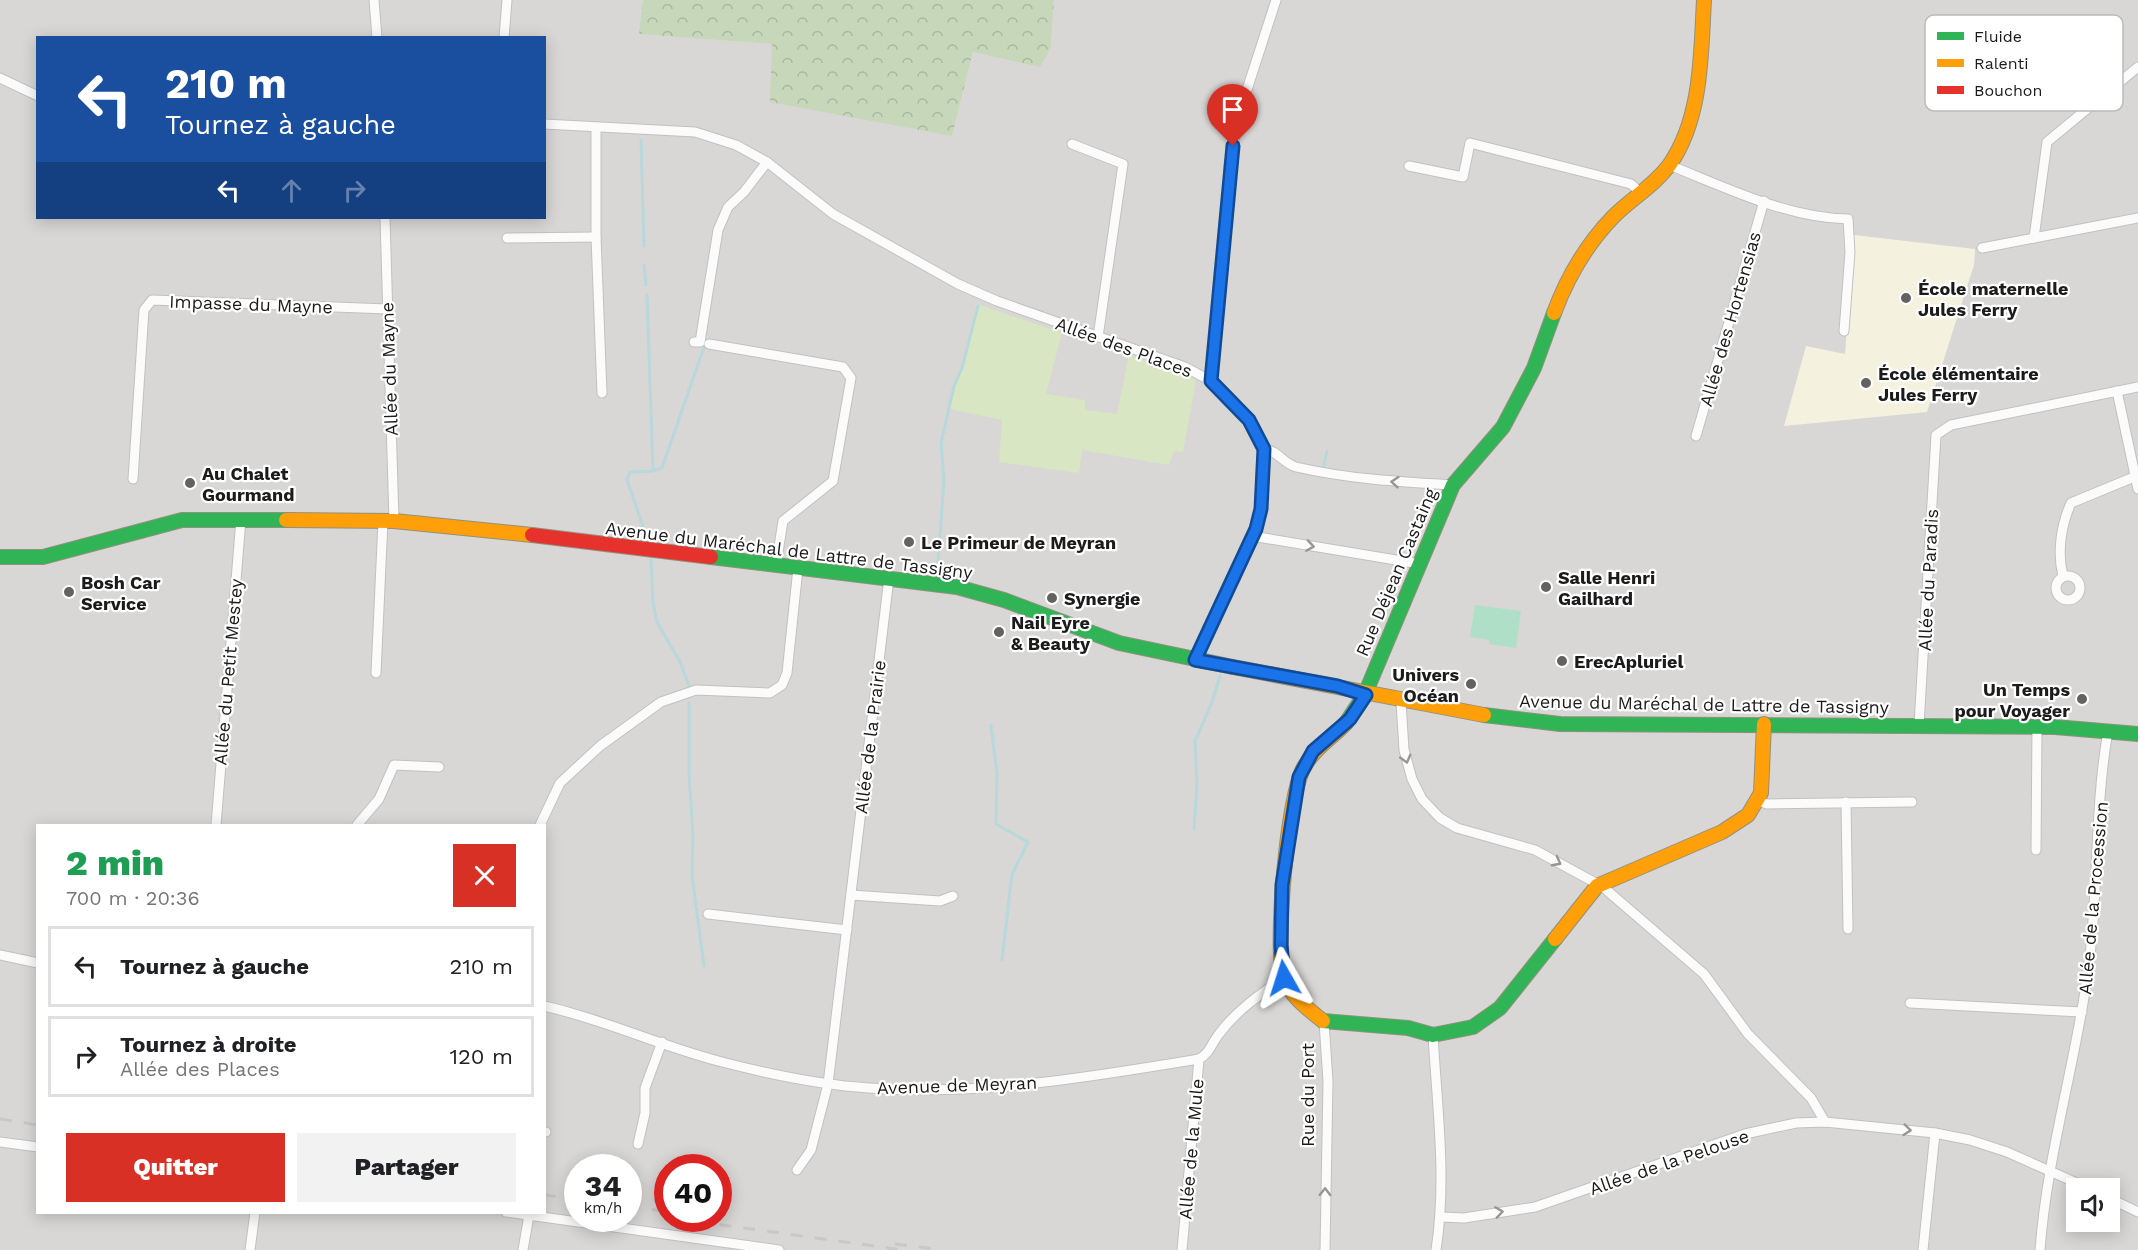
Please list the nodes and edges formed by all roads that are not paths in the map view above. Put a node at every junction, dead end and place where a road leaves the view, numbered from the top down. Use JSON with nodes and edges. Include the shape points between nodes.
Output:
{"nodes":[{"id":1,"x":374,"y":0,"type":"edge"},
{"id":2,"x":507,"y":0,"type":"edge"},
{"id":3,"x":1276,"y":0,"type":"edge"},
{"id":4,"x":1704,"y":0,"type":"edge"},
{"id":5,"x":376,"y":36,"type":"edge"},
{"id":6,"x":504,"y":36,"type":"edge"},
{"id":7,"x":2138,"y":67,"type":"edge"},
{"id":8,"x":0,"y":78,"type":"edge"},
{"id":9,"x":2123,"y":79,"type":"edge"},
{"id":10,"x":36,"y":95,"type":"edge"},
{"id":11,"x":2085,"y":111,"type":"edge"},
{"id":12,"x":546,"y":124,"type":"edge"},
{"id":13,"x":596,"y":128,"type":"junction"},
{"id":14,"x":1072,"y":144,"type":"dead end"},
{"id":15,"x":766,"y":162,"type":"junction"},
{"id":16,"x":1669,"y":165,"type":"junction"},
{"id":17,"x":1408,"y":166,"type":"dead end"},
{"id":18,"x":1641,"y":193,"type":"junction"},
{"id":19,"x":1764,"y":201,"type":"junction"},
{"id":20,"x":2138,"y":218,"type":"edge"},
{"id":21,"x":385,"y":219,"type":"edge"},
{"id":22,"x":596,"y":237,"type":"junction"},
{"id":23,"x":507,"y":238,"type":"dead end"},
{"id":24,"x":2034,"y":238,"type":"junction"},
{"id":25,"x":1982,"y":248,"type":"dead end"},
{"id":26,"x":387,"y":309,"type":"junction"},
{"id":27,"x":1844,"y":331,"type":"dead end"},
{"id":28,"x":1098,"y":337,"type":"junction"},
{"id":29,"x":694,"y":342,"type":"dead end"},
{"id":30,"x":710,"y":344,"type":"dead end"},
{"id":31,"x":1211,"y":381,"type":"junction"},
{"id":32,"x":2138,"y":387,"type":"edge"},
{"id":33,"x":2118,"y":391,"type":"junction"},
{"id":34,"x":602,"y":393,"type":"dead end"},
{"id":35,"x":1696,"y":436,"type":"dead end"},
{"id":36,"x":1264,"y":449,"type":"junction"},
{"id":37,"x":2134,"y":477,"type":"junction"},
{"id":38,"x":133,"y":479,"type":"dead end"},
{"id":39,"x":1453,"y":485,"type":"junction"},
{"id":40,"x":2138,"y":489,"type":"edge"},
{"id":41,"x":241,"y":519,"type":"junction"},
{"id":42,"x":388,"y":521,"type":"junction"},
{"id":43,"x":1252,"y":536,"type":"junction"},
{"id":44,"x":0,"y":557,"type":"edge"},
{"id":45,"x":1420,"y":564,"type":"junction"},
{"id":46,"x":776,"y":565,"type":"junction"},
{"id":47,"x":798,"y":568,"type":"junction"},
{"id":48,"x":2063,"y":576,"type":"dead end"},
{"id":49,"x":889,"y":578,"type":"junction"},
{"id":50,"x":1195,"y":660,"type":"junction"},
{"id":51,"x":376,"y":673,"type":"dead end"},
{"id":52,"x":1366,"y":695,"type":"junction"},
{"id":53,"x":1401,"y":701,"type":"junction"},
{"id":54,"x":1764,"y":724,"type":"junction"},
{"id":55,"x":1919,"y":725,"type":"junction"},
{"id":56,"x":2037,"y":727,"type":"junction"},
{"id":57,"x":2108,"y":731,"type":"junction"},
{"id":58,"x":2138,"y":734,"type":"edge"},
{"id":59,"x":439,"y":767,"type":"dead end"},
{"id":60,"x":1758,"y":801,"type":"junction"},
{"id":61,"x":1846,"y":802,"type":"junction"},
{"id":62,"x":1912,"y":802,"type":"dead end"},
{"id":63,"x":216,"y":824,"type":"edge"},
{"id":64,"x":358,"y":824,"type":"edge"},
{"id":65,"x":540,"y":824,"type":"edge"},
{"id":66,"x":2036,"y":850,"type":"dead end"},
{"id":67,"x":1597,"y":886,"type":"junction"},
{"id":68,"x":851,"y":895,"type":"junction"},
{"id":69,"x":953,"y":896,"type":"dead end"},
{"id":70,"x":708,"y":914,"type":"dead end"},
{"id":71,"x":1848,"y":929,"type":"dead end"},
{"id":72,"x":847,"y":930,"type":"junction"},
{"id":73,"x":0,"y":955,"type":"edge"},
{"id":74,"x":36,"y":963,"type":"edge"},
{"id":75,"x":1284,"y":978,"type":"junction"},
{"id":76,"x":1910,"y":1003,"type":"dead end"},
{"id":77,"x":546,"y":1006,"type":"edge"},
{"id":78,"x":2082,"y":1011,"type":"junction"},
{"id":79,"x":1324,"y":1022,"type":"junction"},
{"id":80,"x":1433,"y":1035,"type":"junction"},
{"id":81,"x":662,"y":1042,"type":"junction"},
{"id":82,"x":1199,"y":1059,"type":"junction"},
{"id":83,"x":828,"y":1084,"type":"junction"},
{"id":84,"x":1825,"y":1122,"type":"junction"},
{"id":85,"x":1935,"y":1133,"type":"junction"},
{"id":86,"x":0,"y":1142,"type":"edge"},
{"id":87,"x":638,"y":1144,"type":"dead end"},
{"id":88,"x":36,"y":1147,"type":"edge"},
{"id":89,"x":797,"y":1170,"type":"dead end"},
{"id":90,"x":2049,"y":1170,"type":"junction"},
{"id":91,"x":2066,"y":1178,"type":"edge"},
{"id":92,"x":2120,"y":1203,"type":"edge"},
{"id":93,"x":2138,"y":1212,"type":"edge"},
{"id":94,"x":255,"y":1214,"type":"edge"},
{"id":95,"x":521,"y":1214,"type":"edge"},
{"id":96,"x":529,"y":1215,"type":"junction"},
{"id":97,"x":1441,"y":1217,"type":"junction"},
{"id":98,"x":766,"y":1249,"type":"edge"},
{"id":99,"x":1925,"y":1249,"type":"edge"},
{"id":100,"x":250,"y":1250,"type":"edge"},
{"id":101,"x":523,"y":1250,"type":"edge"},
{"id":102,"x":779,"y":1250,"type":"edge"},
{"id":103,"x":1182,"y":1250,"type":"edge"},
{"id":104,"x":1325,"y":1250,"type":"edge"},
{"id":105,"x":1436,"y":1250,"type":"edge"},
{"id":106,"x":2040,"y":1250,"type":"edge"}],
"edges":[{"from":1,"to":5,"type":"street"},
{"from":2,"to":6,"type":"street"},
{"from":3,"to":31,"type":"street","via":[[1233,146]]},
{"from":4,"to":16,"type":"main road","name":"Rue Déjean Castaing","via":[[1700,67],[1690,118]]},
{"from":7,"to":9,"type":"street"},
{"from":8,"to":10,"type":"street"},
{"from":11,"to":24,"type":"street","via":[[2047,142]]},
{"from":12,"to":13,"type":"street","name":"Allée des Places"},
{"from":13,"to":15,"type":"street","name":"Allée des Places","via":[[695,132],[736,145]]},
{"from":13,"to":22,"type":"street"},
{"from":14,"to":28,"type":"street","via":[[1123,164]]},
{"from":15,"to":28,"type":"street","name":"Allée des Places","via":[[833,214],[908,258],[997,301]]},
{"from":15,"to":29,"type":"street","via":[[728,207],[718,230],[700,342]]},
{"from":16,"to":18,"type":"main road","name":"Rue Déjean Castaing"},
{"from":16,"to":19,"type":"street"},
{"from":17,"to":18,"type":"street","via":[[1463,177],[1470,143],[1631,184]]},
{"from":18,"to":39,"type":"main road","name":"Rue Déjean Castaing","via":[[1612,218],[1584,253],[1560,297],[1536,363],[1503,427]]},
{"from":19,"to":27,"type":"street","via":[[1823,218],[1848,219],[1850,252]]},
{"from":19,"to":35,"type":"street","name":"Allée des Hortensias"},
{"from":20,"to":24,"type":"street"},
{"from":21,"to":26,"type":"street","name":"Allée du Mayne"},
{"from":22,"to":23,"type":"street"},
{"from":22,"to":34,"type":"street"},
{"from":24,"to":25,"type":"street"},
{"from":26,"to":38,"type":"street","name":"Impasse du Mayne","via":[[152,300],[144,310]]},
{"from":26,"to":42,"type":"street","name":"Allée du Mayne"},
{"from":28,"to":31,"type":"street","name":"Allée des Places","via":[[1185,367]]},
{"from":30,"to":46,"type":"street","via":[[843,367],[851,378],[833,481],[783,521]]},
{"from":31,"to":36,"type":"street","name":"Allée des Places","via":[[1249,420]]},
{"from":32,"to":33,"type":"street"},
{"from":33,"to":37,"type":"street"},
{"from":33,"to":55,"type":"street","name":"Allée du Paradis","via":[[1951,425],[1936,435]]},
{"from":39,"to":36,"type":"street","one_way":true,"via":[[1328,473],[1292,466]]},
{"from":36,"to":43,"type":"street","via":[[1261,509]]},
{"from":37,"to":40,"type":"street"},
{"from":37,"to":48,"type":"street","via":[[2071,503],[2063,520]]},
{"from":39,"to":45,"type":"main road","name":"Rue Déjean Castaing"},
{"from":41,"to":42,"type":"main road","name":"Avenue du Maréchal de Lattre de Tassigny"},
{"from":41,"to":44,"type":"main road","name":"Avenue du Maréchal de Lattre de Tassigny","via":[[182,520],[43,557]]},
{"from":41,"to":63,"type":"street","name":"Allée du Petit Mestey"},
{"from":42,"to":46,"type":"main road","name":"Avenue du Maréchal de Lattre de Tassigny"},
{"from":42,"to":51,"type":"street","name":"Allée du Mayne"},
{"from":43,"to":45,"type":"street","one_way":true},
{"from":43,"to":50,"type":"street"},
{"from":45,"to":52,"type":"main road","name":"Rue Déjean Castaing"},
{"from":46,"to":47,"type":"main road","name":"Avenue du Maréchal de Lattre de Tassigny"},
{"from":47,"to":49,"type":"main road","name":"Avenue du Maréchal de Lattre de Tassigny"},
{"from":47,"to":65,"type":"street","via":[[787,673],[782,685],[770,693],[696,690],[661,702],[600,746],[560,783]]},
{"from":49,"to":50,"type":"main road","name":"Avenue du Maréchal de Lattre de Tassigny","via":[[982,593],[1119,644]]},
{"from":49,"to":68,"type":"street","name":"Allée de la Prairie"},
{"from":50,"to":52,"type":"main road","name":"Avenue du Maréchal de Lattre de Tassigny","via":[[1337,686]]},
{"from":52,"to":53,"type":"main road","name":"Avenue du Maréchal de Lattre de Tassigny"},
{"from":52,"to":75,"type":"main road","name":"Rue du Port","via":[[1350,719],[1313,751],[1299,777],[1282,885]]},
{"from":53,"to":54,"type":"main road","name":"Avenue du Maréchal de Lattre de Tassigny","via":[[1551,723]]},
{"from":53,"to":67,"type":"street","one_way":true,"via":[[1404,750],[1412,779],[1422,799],[1440,818],[1465,831],[1535,850]]},
{"from":54,"to":55,"type":"main road","name":"Avenue du Maréchal de Lattre de Tassigny"},
{"from":54,"to":60,"type":"main road"},
{"from":55,"to":56,"type":"main road","name":"Avenue du Maréchal de Lattre de Tassigny"},
{"from":56,"to":57,"type":"main road","name":"Avenue du Maréchal de Lattre de Tassigny"},
{"from":56,"to":66,"type":"street"},
{"from":57,"to":58,"type":"main road","name":"Avenue du Maréchal de Lattre de Tassigny"},
{"from":57,"to":78,"type":"street","name":"Allée de la Procession","via":[[2093,935]]},
{"from":59,"to":64,"type":"street","via":[[394,765],[379,799]]},
{"from":60,"to":61,"type":"street"},
{"from":60,"to":67,"type":"main road","via":[[1744,818],[1722,832]]},
{"from":61,"to":62,"type":"street"},
{"from":61,"to":71,"type":"street"},
{"from":67,"to":80,"type":"main road","via":[[1500,1008],[1473,1027]]},
{"from":67,"to":84,"type":"street","via":[[1603,887],[1704,974],[1748,1034],[1811,1098]]},
{"from":68,"to":69,"type":"street","via":[[940,901]]},
{"from":68,"to":72,"type":"street","name":"Allée de la Prairie"},
{"from":70,"to":72,"type":"street"},
{"from":72,"to":83,"type":"street","name":"Allée de la Prairie"},
{"from":73,"to":74,"type":"street"},
{"from":75,"to":79,"type":"main road","name":"Rue du Port","via":[[1301,1003]]},
{"from":75,"to":82,"type":"street","name":"Allée de la Mule","via":[[1250,1001],[1218,1034],[1207,1055]]},
{"from":76,"to":78,"type":"street"},
{"from":77,"to":81,"type":"street","name":"Avenue de Meyran","via":[[585,1015]]},
{"from":78,"to":90,"type":"street","name":"Allée de la Procession"},
{"from":79,"to":80,"type":"main road","via":[[1408,1028]]},
{"from":104,"to":79,"type":"street","name":"Rue du Port","one_way":true,"via":[[1328,1081]]},
{"from":80,"to":97,"type":"street","via":[[1443,1164]]},
{"from":81,"to":83,"type":"street","name":"Avenue de Meyran","via":[[723,1063]]},
{"from":81,"to":87,"type":"street","via":[[645,1089],[645,1113]]},
{"from":82,"to":83,"type":"street","name":"Avenue de Meyran","via":[[1000,1088],[889,1089]]},
{"from":82,"to":103,"type":"street","name":"Allée de la Mule"},
{"from":83,"to":89,"type":"street","name":"Allée de la Prairie","via":[[812,1150]]},
{"from":84,"to":85,"type":"street","name":"Allée de la Pelouse","one_way":true},
{"from":97,"to":84,"type":"street","name":"Allée de la Pelouse","one_way":true,"via":[[1464,1218],[1535,1207],[1745,1134],[1796,1123]]},
{"from":85,"to":90,"type":"street","name":"Allée de la Pelouse","via":[[1970,1140]]},
{"from":85,"to":99,"type":"street"},
{"from":86,"to":88,"type":"street"},
{"from":90,"to":91,"type":"street","name":"Allée de la Pelouse"},
{"from":90,"to":106,"type":"street","name":"Allée de la Procession"},
{"from":92,"to":93,"type":"street"},
{"from":94,"to":100,"type":"street"},
{"from":95,"to":96,"type":"street"},
{"from":96,"to":98,"type":"street"},
{"from":96,"to":101,"type":"street"},
{"from":97,"to":105,"type":"street"},
{"from":98,"to":102,"type":"street"}]}
